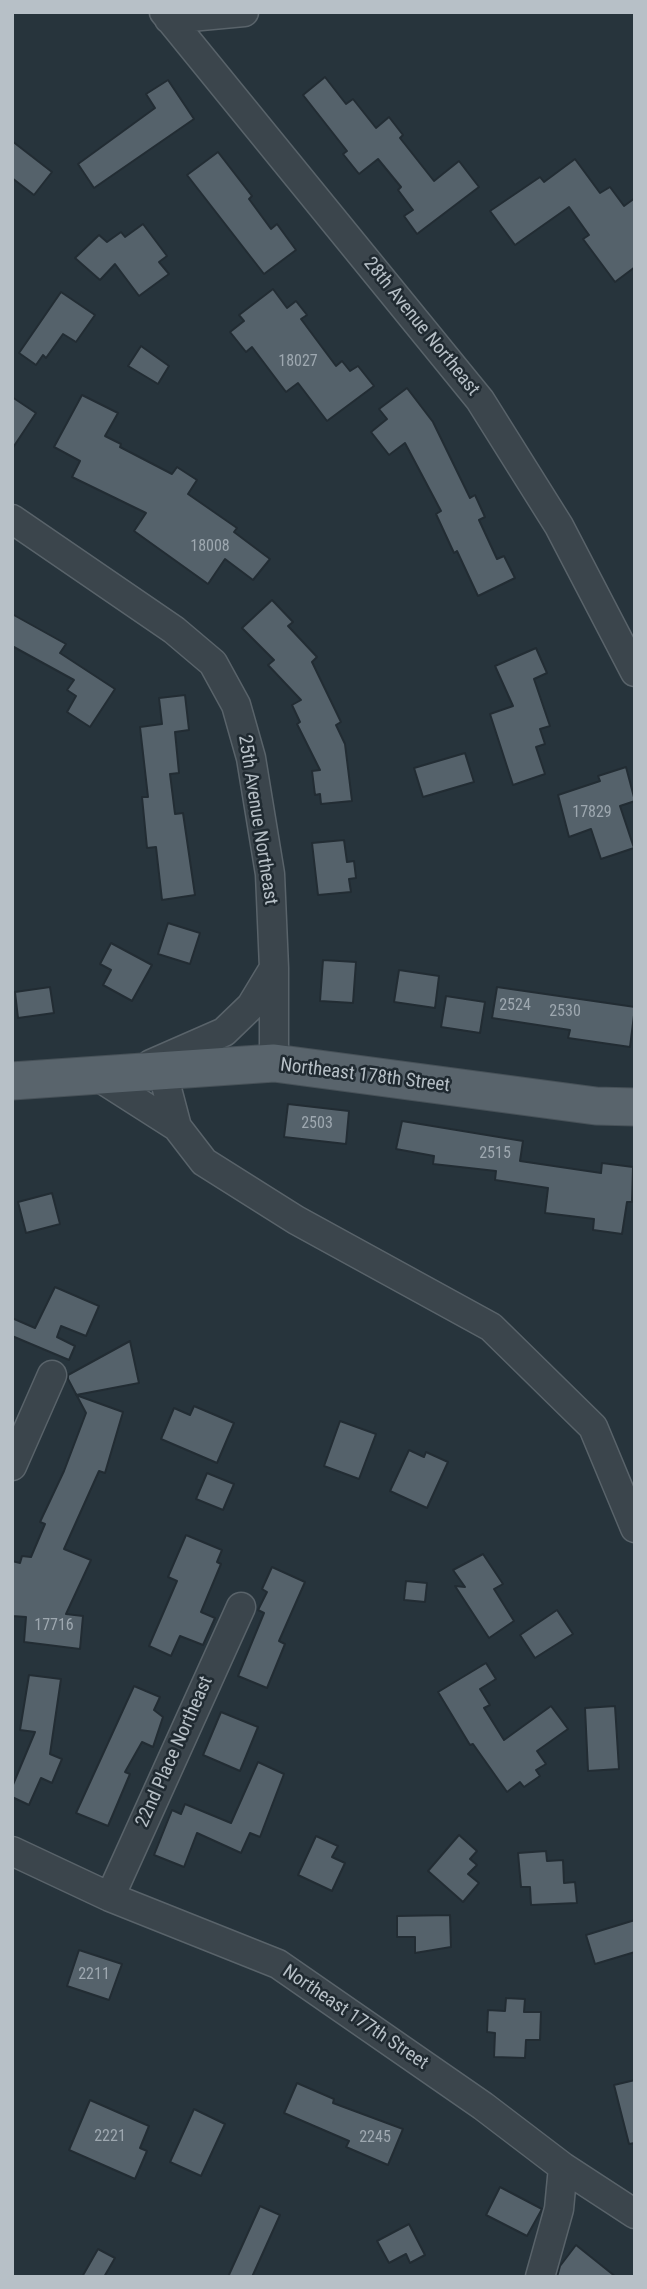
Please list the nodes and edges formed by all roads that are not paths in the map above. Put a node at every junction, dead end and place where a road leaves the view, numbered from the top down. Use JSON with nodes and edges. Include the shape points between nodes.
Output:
{"nodes":[{"id":1,"x":244,"y":12,"type":"edge"},
{"id":2,"x":167,"y":16,"type":"edge"},
{"id":3,"x":12,"y":519,"type":"edge"},
{"id":4,"x":635,"y":672,"type":"edge"},
{"id":5,"x":274,"y":968,"type":"junction"},
{"id":6,"x":274,"y":1063,"type":"junction"},
{"id":7,"x":146,"y":1071,"type":"junction"},
{"id":8,"x":94,"y":1074,"type":"junction"},
{"id":9,"x":12,"y":1080,"type":"edge"},
{"id":10,"x":635,"y":1107,"type":"edge"},
{"id":11,"x":177,"y":1128,"type":"junction"},
{"id":12,"x":52,"y":1375,"type":"dead end"},
{"id":13,"x":12,"y":1466,"type":"edge"},
{"id":14,"x":635,"y":1528,"type":"edge"},
{"id":15,"x":241,"y":1607,"type":"dead end"},
{"id":16,"x":12,"y":1850,"type":"edge"},
{"id":17,"x":110,"y":1897,"type":"junction"},
{"id":18,"x":563,"y":2167,"type":"junction"},
{"id":19,"x":635,"y":2214,"type":"edge"},
{"id":20,"x":540,"y":2277,"type":"edge"}],
"edges":[{"from":1,"to":2,"type":"street"},
{"from":2,"to":4,"type":"street","name":"28th Avenue Northeast","via":[[480,400],[559,526]]},
{"from":3,"to":5,"type":"street","name":"25th Avenue Northeast","via":[[174,630],[213,663],[236,705],[251,758],[270,874]]},
{"from":5,"to":6,"type":"street","name":"25th Avenue Northeast"},
{"from":5,"to":7,"type":"street","via":[[251,1006],[224,1032]]},
{"from":6,"to":7,"type":"main road","name":"Northeast 178th Street"},
{"from":6,"to":10,"type":"main road","name":"Northeast 178th Street","via":[[596,1106]]},
{"from":7,"to":8,"type":"main road","name":"Northeast 178th Street"},
{"from":7,"to":11,"type":"street"},
{"from":8,"to":9,"type":"main road","name":"Northeast 178th Street"},
{"from":8,"to":11,"type":"street"},
{"from":11,"to":14,"type":"street","via":[[204,1162],[296,1220],[491,1327],[593,1427]]},
{"from":12,"to":13,"type":"street"},
{"from":15,"to":17,"type":"street","name":"22nd Place Northeast"},
{"from":16,"to":17,"type":"street","name":"Northeast 177th Street"},
{"from":17,"to":18,"type":"street","name":"Northeast 177th Street","via":[[278,1964]]},
{"from":18,"to":19,"type":"street","name":"Northeast 177th Street"},
{"from":18,"to":20,"type":"street","via":[[559,2209]]}]}
